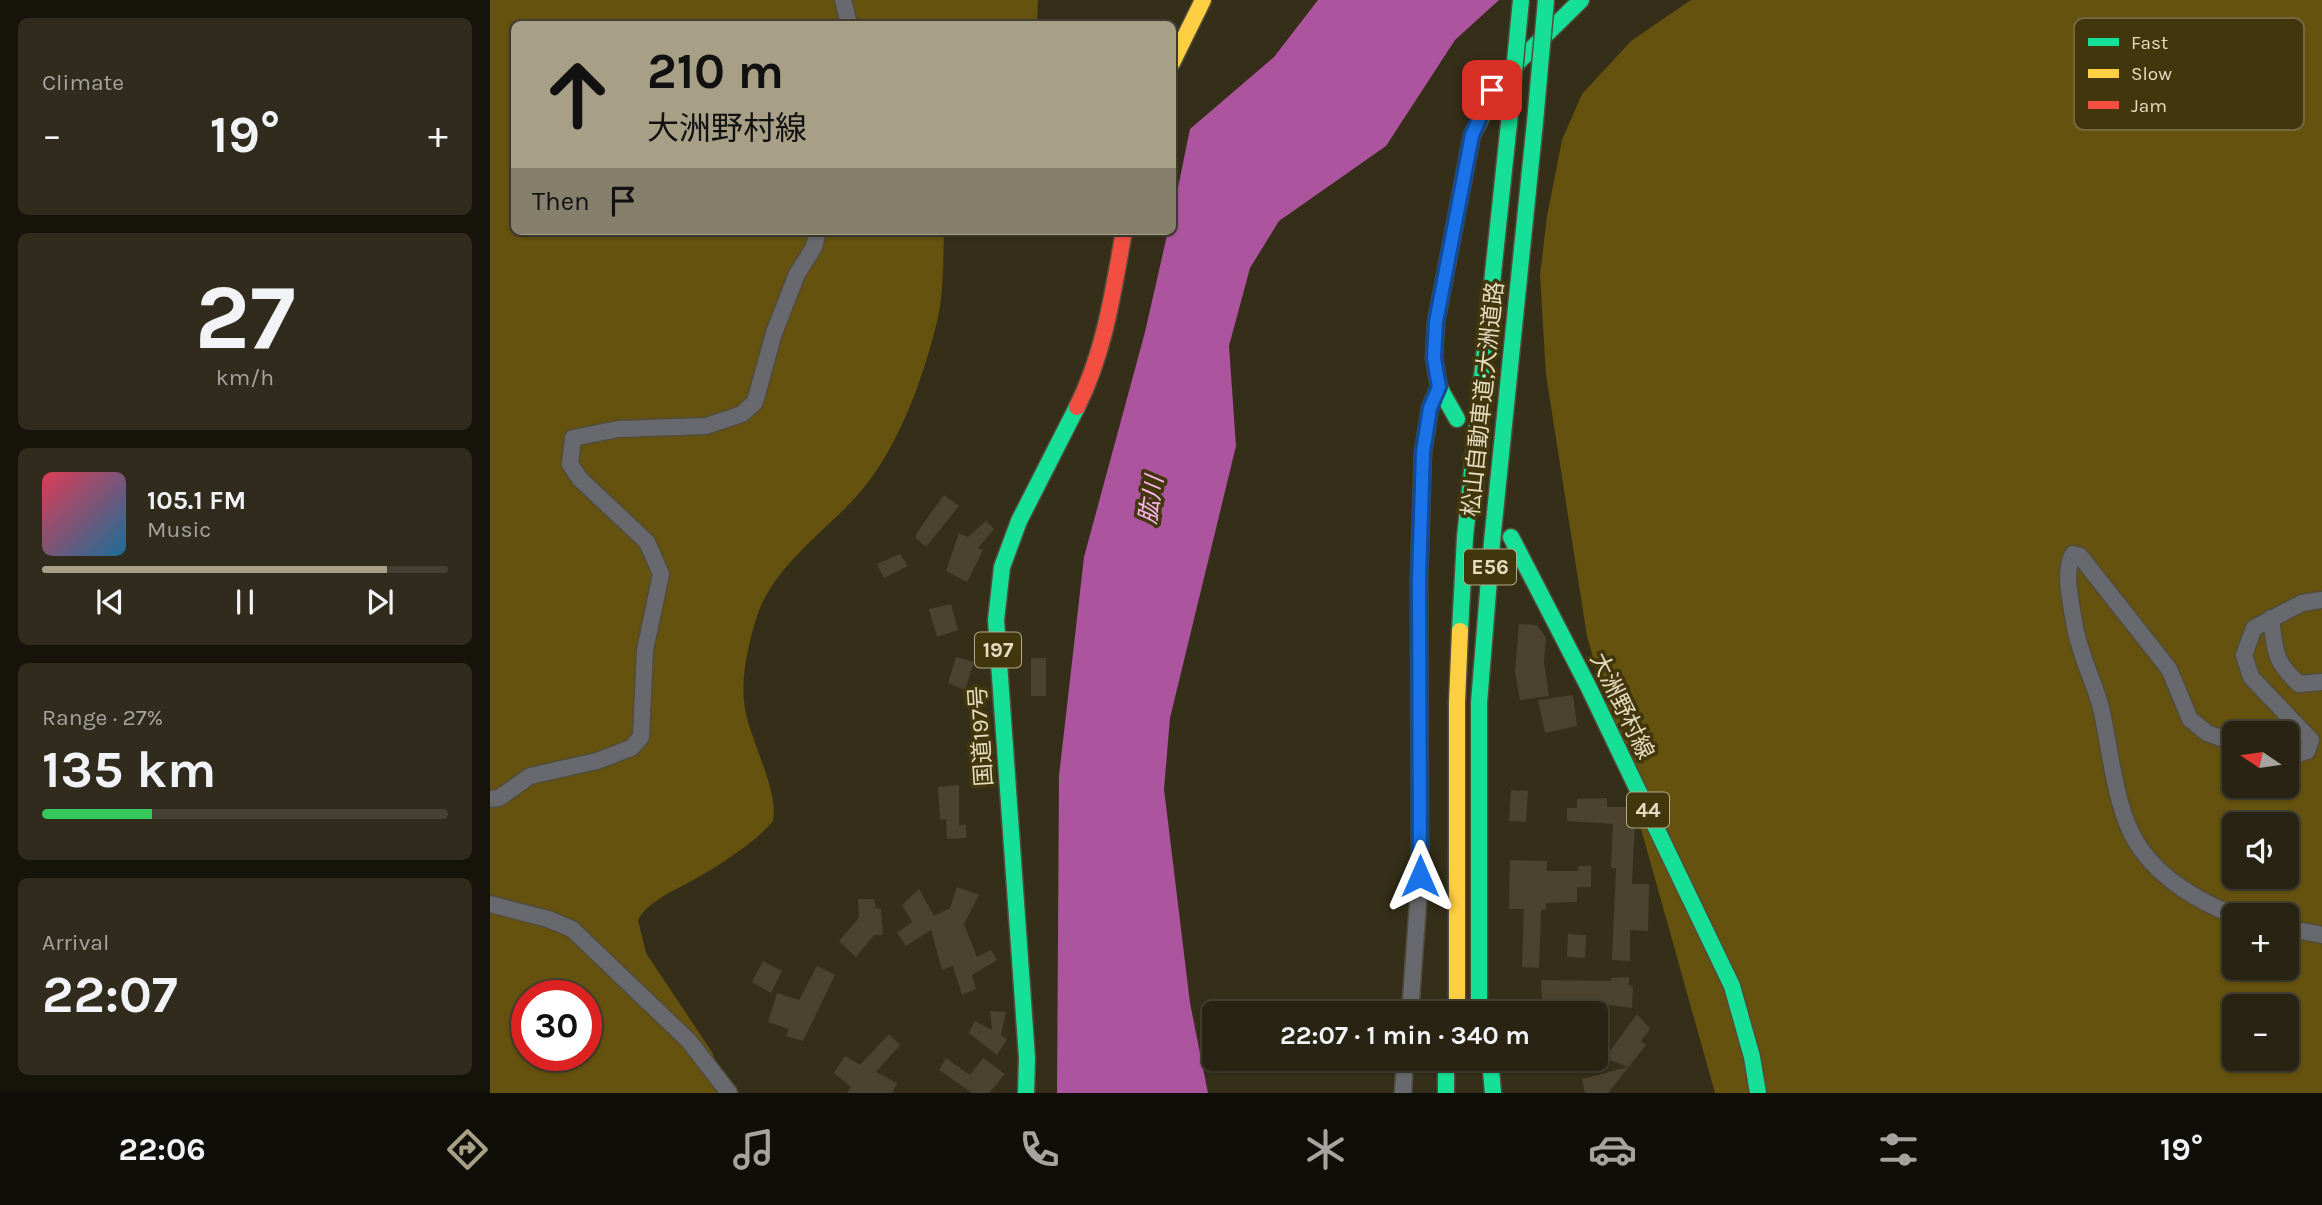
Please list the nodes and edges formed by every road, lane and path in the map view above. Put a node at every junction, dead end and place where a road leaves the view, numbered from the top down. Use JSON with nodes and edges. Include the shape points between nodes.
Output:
{"nodes":[{"id":1,"x":843,"y":0,"type":"edge"},
{"id":2,"x":1203,"y":0,"type":"edge"},
{"id":3,"x":1521,"y":0,"type":"edge"},
{"id":4,"x":1546,"y":0,"type":"edge"},
{"id":5,"x":1581,"y":0,"type":"edge"},
{"id":6,"x":848,"y":21,"type":"edge"},
{"id":7,"x":1176,"y":55,"type":"edge"},
{"id":8,"x":817,"y":235,"type":"edge"},
{"id":9,"x":1123,"y":235,"type":"edge"},
{"id":10,"x":1439,"y":387,"type":"junction"},
{"id":11,"x":1457,"y":419,"type":"dead end"},
{"id":12,"x":1511,"y":537,"type":"dead end"},
{"id":13,"x":2322,"y":600,"type":"edge"},
{"id":14,"x":2271,"y":618,"type":"junction"},
{"id":15,"x":2322,"y":682,"type":"edge"},
{"id":16,"x":2293,"y":721,"type":"edge"},
{"id":17,"x":2300,"y":728,"type":"edge"},
{"id":18,"x":2222,"y":738,"type":"edge"},
{"id":19,"x":2300,"y":753,"type":"edge"},
{"id":20,"x":490,"y":799,"type":"edge"},
{"id":21,"x":490,"y":904,"type":"edge"},
{"id":22,"x":2222,"y":911,"type":"edge"},
{"id":23,"x":2299,"y":930,"type":"edge"},
{"id":24,"x":2322,"y":935,"type":"edge"},
{"id":25,"x":1478,"y":954,"type":"junction"},
{"id":26,"x":1456,"y":964,"type":"junction"},
{"id":27,"x":1411,"y":1001,"type":"edge"},
{"id":28,"x":1452,"y":1001,"type":"edge"},
{"id":29,"x":1457,"y":1001,"type":"edge"},
{"id":30,"x":1479,"y":1001,"type":"edge"},
{"id":31,"x":1484,"y":1001,"type":"edge"},
{"id":32,"x":1404,"y":1071,"type":"edge"},
{"id":33,"x":1446,"y":1071,"type":"edge"},
{"id":34,"x":1458,"y":1071,"type":"edge"},
{"id":35,"x":1480,"y":1071,"type":"edge"},
{"id":36,"x":1491,"y":1071,"type":"edge"},
{"id":37,"x":729,"y":1093,"type":"edge"},
{"id":38,"x":1026,"y":1093,"type":"edge"},
{"id":39,"x":1403,"y":1093,"type":"edge"},
{"id":40,"x":1446,"y":1093,"type":"edge"},
{"id":41,"x":1459,"y":1093,"type":"edge"},
{"id":42,"x":1480,"y":1093,"type":"edge"},
{"id":43,"x":1493,"y":1093,"type":"edge"},
{"id":44,"x":1758,"y":1093,"type":"edge"}],
"edges":[{"from":1,"to":6,"type":"street"},
{"from":2,"to":7,"type":"main road"},
{"from":3,"to":26,"type":"main road","name":"松山自動車道;大洲道路","number":"E56","bridge":true,"via":[[1465,537],[1457,702]]},
{"from":4,"to":25,"type":"main road","name":"松山自動車道;大洲道路","number":"E56","bridge":true,"via":[[1479,703]]},
{"from":5,"to":10,"type":"main road","via":[[1501,75],[1482,106],[1472,135],[1436,322],[1434,358]]},
{"from":8,"to":20,"type":"street","via":[[774,333],[755,402],[742,414],[706,426],[618,429],[573,438],[570,464],[647,542],[660,574],[645,650],[641,737],[631,748],[530,776],[499,798]]},
{"from":9,"to":38,"type":"main road","name":"国道197号","number":"197","via":[[1105,336],[1090,381],[1018,521],[1002,567],[996,620]]},
{"from":10,"to":11,"type":"main road"},
{"from":10,"to":27,"type":"street","via":[[1430,408],[1423,452],[1420,876]]},
{"from":12,"to":44,"type":"main road","name":"大洲野村線","number":"44","via":[[1732,986]]},
{"from":13,"to":14,"type":"street","via":[[2302,603]]},
{"from":14,"to":15,"type":"street","via":[[2276,657],[2283,669],[2299,684]]},
{"from":14,"to":16,"type":"street","via":[[2254,628],[2244,655],[2251,677]]},
{"from":17,"to":19,"type":"street","via":[[2311,740],[2307,751]]},
{"from":18,"to":22,"type":"street","via":[[2190,719],[2169,669],[2080,556],[2073,554],[2067,565],[2074,626],[2099,704],[2122,806],[2140,848],[2174,884]]},
{"from":21,"to":37,"type":"street","via":[[572,929],[689,1041]]},
{"from":23,"to":24,"type":"street"},
{"from":25,"to":30,"type":"main road","name":"松山自動車道;大洲道路","number":"E56"},
{"from":25,"to":31,"type":"main road"},
{"from":26,"to":28,"type":"main road"},
{"from":26,"to":29,"type":"main road","name":"松山自動車道;大洲道路","number":"E56"},
{"from":32,"to":39,"type":"street"},
{"from":33,"to":40,"type":"main road"},
{"from":34,"to":41,"type":"main road"},
{"from":35,"to":42,"type":"main road"},
{"from":36,"to":43,"type":"main road"}]}
